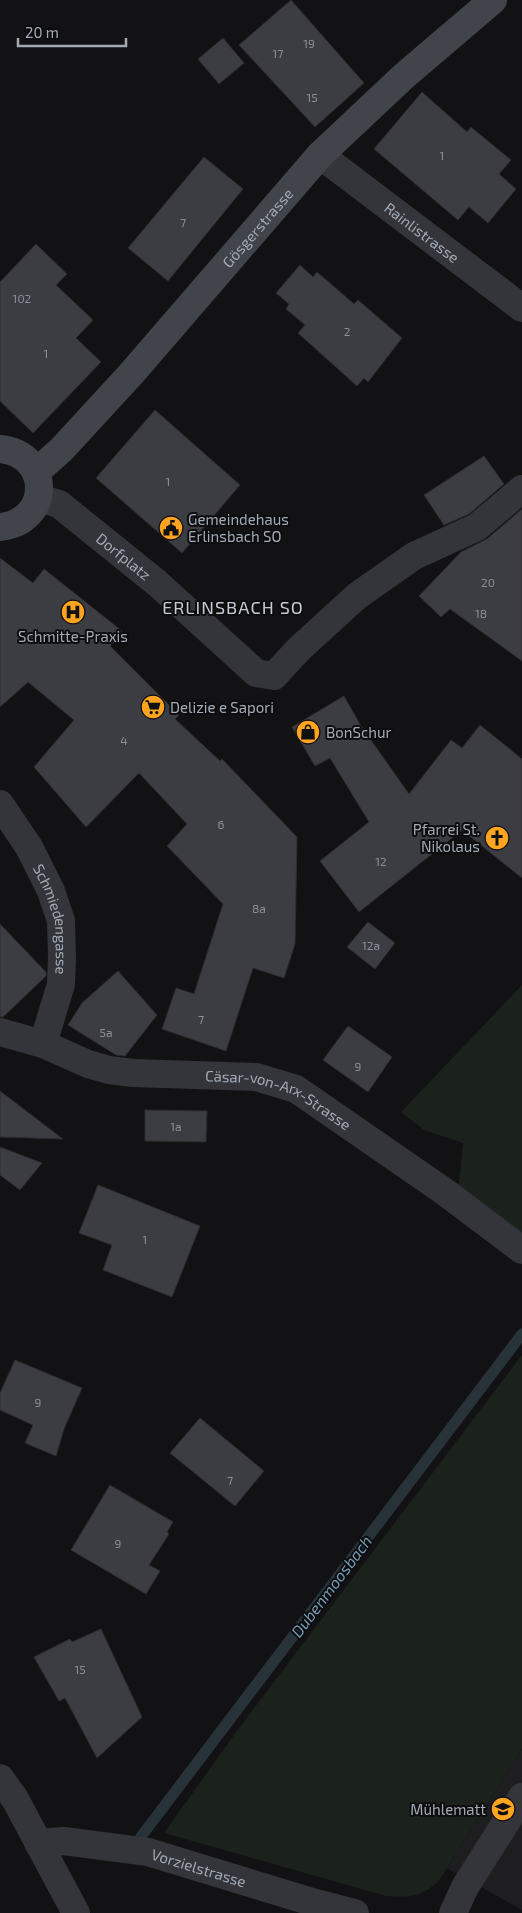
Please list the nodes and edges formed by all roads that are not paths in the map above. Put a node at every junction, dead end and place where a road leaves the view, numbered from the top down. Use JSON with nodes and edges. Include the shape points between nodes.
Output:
{"nodes":[{"id":1,"x":493,"y":0,"type":"edge"},
{"id":2,"x":320,"y":156,"type":"junction"},
{"id":3,"x":522,"y":308,"type":"edge"},
{"id":4,"x":0,"y":449,"type":"edge"},
{"id":5,"x":37,"y":485,"type":"junction"},
{"id":6,"x":522,"y":489,"type":"edge"},
{"id":7,"x":0,"y":526,"type":"edge"},
{"id":8,"x":0,"y":804,"type":"edge"},
{"id":9,"x":0,"y":1032,"type":"edge"},
{"id":10,"x":43,"y":1044,"type":"junction"},
{"id":11,"x":522,"y":1250,"type":"edge"},
{"id":12,"x":5,"y":1794,"type":"edge"},
{"id":13,"x":522,"y":1797,"type":"edge"},
{"id":14,"x":38,"y":1843,"type":"junction"},
{"id":15,"x":76,"y":1913,"type":"edge"},
{"id":16,"x":355,"y":1913,"type":"edge"},
{"id":17,"x":453,"y":1913,"type":"edge"}],
"edges":[{"from":1,"to":2,"type":"main road","name":"Gösgerstrasse","via":[[404,76]]},
{"from":2,"to":3,"type":"street","name":"Rainlistrasse"},
{"from":2,"to":5,"type":"main road","name":"Gösgerstrasse","via":[[132,374],[61,450]]},
{"from":4,"to":5,"type":"main road","via":[[14,451],[26,458]]},
{"from":5,"to":6,"type":"street","name":"Dorfplatz","via":[[150,577],[256,673],[274,676],[357,596],[414,556],[477,527]]},
{"from":5,"to":7,"type":"main road","name":"Gösgerstrasse","via":[[33,510],[11,526]]},
{"from":8,"to":10,"type":"street","name":"Schmiedengasse","via":[[29,846],[52,891],[61,921],[61,984]]},
{"from":9,"to":10,"type":"street","name":"Cäsar-von-Arx-Strasse"},
{"from":10,"to":11,"type":"street","name":"Cäsar-von-Arx-Strasse","via":[[109,1070],[256,1077],[296,1089],[445,1192]]},
{"from":12,"to":14,"type":"street"},
{"from":13,"to":17,"type":"street","via":[[465,1887]]},
{"from":14,"to":15,"type":"street"},
{"from":14,"to":16,"type":"street","name":"Vorzielstrasse","via":[[64,1841],[148,1852]]}]}
